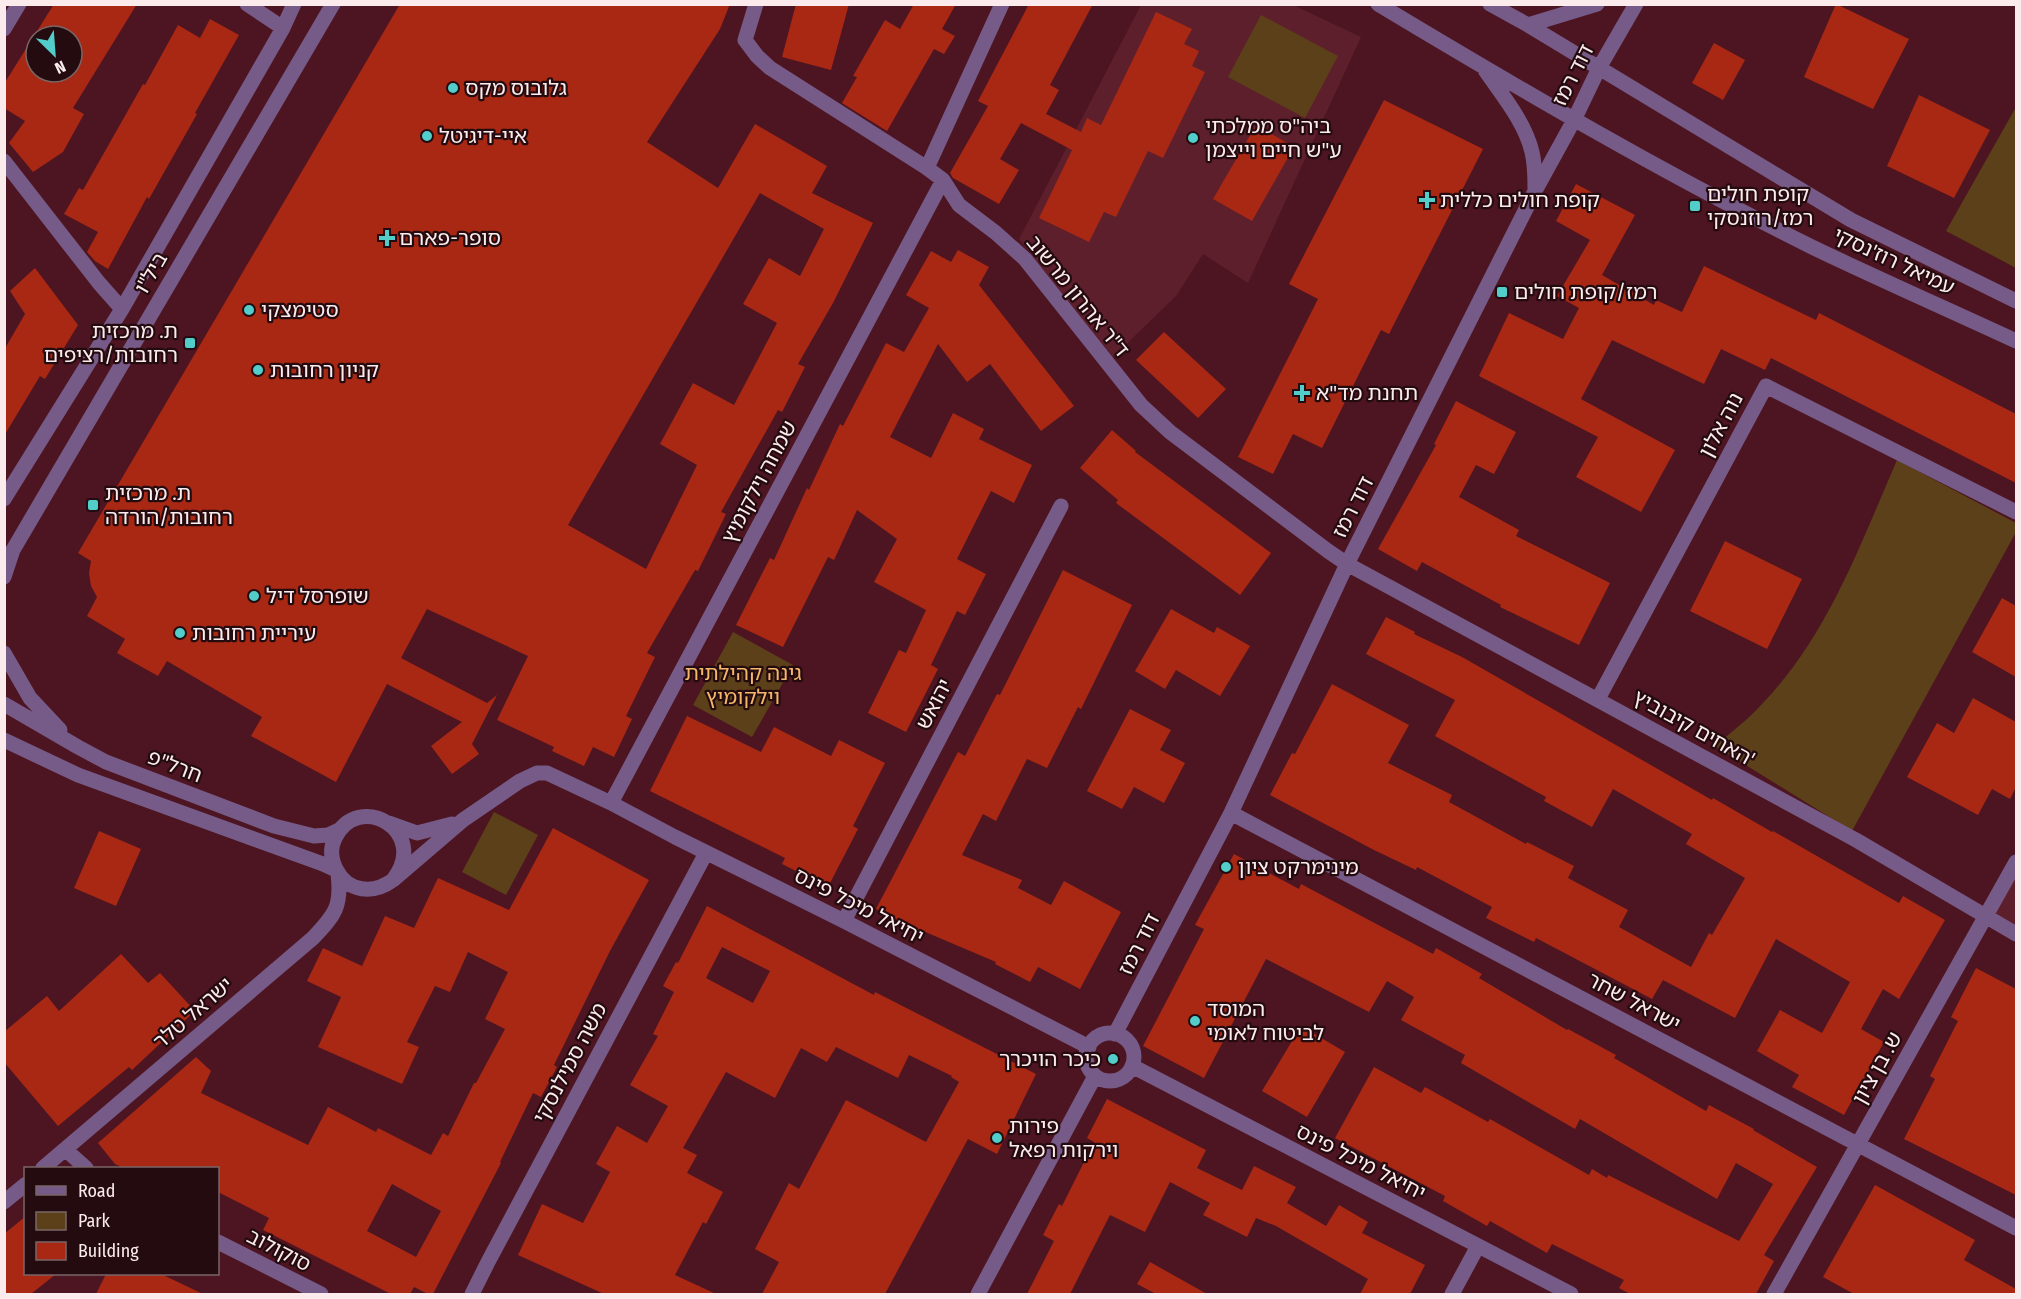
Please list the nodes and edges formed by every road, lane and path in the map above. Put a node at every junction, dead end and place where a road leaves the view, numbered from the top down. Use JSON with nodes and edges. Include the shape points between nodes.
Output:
{"nodes":[{"id":1,"x":19,"y":4,"type":"edge"},
{"id":2,"x":247,"y":4,"type":"edge"},
{"id":3,"x":294,"y":4,"type":"edge"},
{"id":4,"x":333,"y":4,"type":"edge"},
{"id":5,"x":756,"y":4,"type":"edge"},
{"id":6,"x":1002,"y":4,"type":"edge"},
{"id":7,"x":1378,"y":4,"type":"edge"},
{"id":8,"x":1490,"y":4,"type":"edge"},
{"id":9,"x":1597,"y":4,"type":"edge"},
{"id":10,"x":1636,"y":4,"type":"edge"},
{"id":11,"x":1528,"y":25,"type":"junction"},
{"id":12,"x":4,"y":28,"type":"edge"},
{"id":13,"x":283,"y":28,"type":"junction"},
{"id":14,"x":1484,"y":68,"type":"junction"},
{"id":15,"x":1599,"y":68,"type":"junction"},
{"id":16,"x":1574,"y":120,"type":"junction"},
{"id":17,"x":4,"y":161,"type":"edge"},
{"id":18,"x":927,"y":168,"type":"junction"},
{"id":19,"x":943,"y":180,"type":"junction"},
{"id":20,"x":1535,"y":191,"type":"junction"},
{"id":21,"x":2016,"y":301,"type":"edge"},
{"id":22,"x":122,"y":309,"type":"junction"},
{"id":23,"x":2016,"y":341,"type":"edge"},
{"id":24,"x":4,"y":499,"type":"edge"},
{"id":25,"x":1061,"y":506,"type":"dead end"},
{"id":26,"x":2016,"y":512,"type":"edge"},
{"id":27,"x":9,"y":556,"type":"edge"},
{"id":28,"x":1347,"y":564,"type":"junction"},
{"id":29,"x":4,"y":577,"type":"edge"},
{"id":30,"x":4,"y":652,"type":"edge"},
{"id":31,"x":1598,"y":699,"type":"junction"},
{"id":32,"x":4,"y":704,"type":"edge"},
{"id":33,"x":4,"y":740,"type":"edge"},
{"id":34,"x":78,"y":747,"type":"junction"},
{"id":35,"x":611,"y":803,"type":"junction"},
{"id":36,"x":1231,"y":813,"type":"junction"},
{"id":37,"x":464,"y":819,"type":"junction"},
{"id":38,"x":389,"y":823,"type":"junction"},
{"id":39,"x":341,"y":829,"type":"junction"},
{"id":40,"x":706,"y":853,"type":"junction"},
{"id":41,"x":2016,"y":862,"type":"edge"},
{"id":42,"x":337,"y":872,"type":"junction"},
{"id":43,"x":393,"y":880,"type":"junction"},
{"id":44,"x":1987,"y":917,"type":"junction"},
{"id":45,"x":844,"y":921,"type":"junction"},
{"id":46,"x":2016,"y":934,"type":"edge"},
{"id":47,"x":1115,"y":1034,"type":"junction"},
{"id":48,"x":1089,"y":1047,"type":"junction"},
{"id":49,"x":1132,"y":1066,"type":"junction"},
{"id":50,"x":1095,"y":1076,"type":"junction"},
{"id":51,"x":1858,"y":1145,"type":"junction"},
{"id":52,"x":66,"y":1150,"type":"junction"},
{"id":53,"x":45,"y":1167,"type":"edge"},
{"id":54,"x":85,"y":1167,"type":"edge"},
{"id":55,"x":24,"y":1186,"type":"edge"},
{"id":56,"x":4,"y":1202,"type":"edge"},
{"id":57,"x":2016,"y":1228,"type":"edge"},
{"id":58,"x":219,"y":1243,"type":"edge"},
{"id":59,"x":1478,"y":1246,"type":"junction"},
{"id":60,"x":321,"y":1294,"type":"edge"},
{"id":61,"x":472,"y":1294,"type":"edge"},
{"id":62,"x":978,"y":1294,"type":"edge"},
{"id":63,"x":1452,"y":1294,"type":"edge"},
{"id":64,"x":1571,"y":1294,"type":"edge"},
{"id":65,"x":1774,"y":1294,"type":"edge"}],
"edges":[{"from":1,"to":12,"type":"street"},
{"from":2,"to":13,"type":"street"},
{"from":3,"to":13,"type":"street","name":"ביל\"ו"},
{"from":4,"to":27,"type":"street","name":"ביל\"ו"},
{"from":5,"to":18,"type":"street","name":"ד\"ר אהרון מרשוב","via":[[745,40],[770,68]]},
{"from":6,"to":18,"type":"street"},
{"from":7,"to":14,"type":"street","name":"עמיאל רוז'נסקי"},
{"from":8,"to":11,"type":"street","name":"עמיאל רוז'נסקי"},
{"from":9,"to":11,"type":"street"},
{"from":10,"to":15,"type":"street","name":"דוד רמז"},
{"from":11,"to":15,"type":"street","name":"עמיאל רוז'נסקי"},
{"from":13,"to":22,"type":"street","name":"ביל\"ו"},
{"from":14,"to":16,"type":"street","name":"עמיאל רוז'נסקי"},
{"from":14,"to":20,"type":"street","via":[[1527,136]]},
{"from":15,"to":16,"type":"street","name":"דוד רמז"},
{"from":15,"to":21,"type":"street","name":"עמיאל רוז'נסקי","via":[[1851,220]]},
{"from":16,"to":20,"type":"street","name":"דוד רמז"},
{"from":16,"to":23,"type":"street","name":"עמיאל רוז'נסקי","via":[[1815,248]]},
{"from":17,"to":22,"type":"street"},
{"from":18,"to":19,"type":"street","name":"ד\"ר אהרון מרשוב"},
{"from":19,"to":28,"type":"street","name":"ד\"ר אהרון מרשוב","via":[[959,205],[1025,259],[1156,419]]},
{"from":19,"to":35,"type":"street","name":"שמחה וילקומיץ"},
{"from":20,"to":28,"type":"street","name":"דוד רמז"},
{"from":22,"to":24,"type":"street","name":"ביל\"ו"},
{"from":25,"to":45,"type":"street","name":"יהואש"},
{"from":26,"to":31,"type":"street","name":"נוה אלון","via":[[1766,386]]},
{"from":27,"to":29,"type":"street","name":"ביל\"ו"},
{"from":28,"to":31,"type":"street","name":"האחים קיבוביץ'"},
{"from":28,"to":36,"type":"street","name":"דוד רמז"},
{"from":30,"to":34,"type":"street","via":[[30,698]]},
{"from":31,"to":44,"type":"street","name":"האחים קיבוביץ'","via":[[1856,840]]},
{"from":32,"to":34,"type":"street","name":"חרל\"פ"},
{"from":33,"to":42,"type":"street","name":"חרל\"פ","via":[[78,775]]},
{"from":34,"to":39,"type":"street","name":"חרל\"פ","via":[[106,762],[274,826],[315,836]]},
{"from":35,"to":37,"type":"street","via":[[554,775],[537,773]]},
{"from":35,"to":40,"type":"street","name":"יחיאל מיכל פינס"},
{"from":36,"to":47,"type":"street","name":"דוד רמז"},
{"from":36,"to":51,"type":"street","name":"ישראל שחר"},
{"from":37,"to":38,"type":"street","via":[[417,833]]},
{"from":37,"to":43,"type":"street"},
{"from":38,"to":39,"type":"street","via":[[364,817]]},
{"from":38,"to":43,"type":"street","via":[[405,850],[400,871]]},
{"from":39,"to":42,"type":"street","via":[[331,854]]},
{"from":40,"to":45,"type":"street","name":"יחיאל מיכל פינס"},
{"from":40,"to":61,"type":"street","name":"משה סמילנסקי"},
{"from":41,"to":44,"type":"street","name":"ש. בן ציון"},
{"from":42,"to":43,"type":"street","via":[[351,886],[362,890],[373,890]]},
{"from":42,"to":52,"type":"street","name":"ישראל טלר","via":[[340,902],[324,927]]},
{"from":44,"to":46,"type":"street","name":"האחים קיבוביץ'"},
{"from":44,"to":51,"type":"street","name":"ש. בן ציון"},
{"from":45,"to":48,"type":"street","name":"יחיאל מיכל פינס"},
{"from":47,"to":48,"type":"street","via":[[1100,1036]]},
{"from":47,"to":49,"type":"street","via":[[1133,1050]]},
{"from":48,"to":50,"type":"street","via":[[1086,1062]]},
{"from":49,"to":50,"type":"street","via":[[1116,1081]]},
{"from":49,"to":59,"type":"street","name":"יחיאל מיכל פינס"},
{"from":50,"to":62,"type":"street"},
{"from":51,"to":57,"type":"street","name":"ישראל שחר"},
{"from":51,"to":65,"type":"street","name":"ש. בן ציון"},
{"from":52,"to":53,"type":"street","name":"ישראל טלר"},
{"from":52,"to":54,"type":"street"},
{"from":55,"to":56,"type":"street"},
{"from":58,"to":60,"type":"street","name":"סוקולוב"},
{"from":59,"to":63,"type":"street"},
{"from":59,"to":64,"type":"street","name":"יחיאל מיכל פינס"}]}
